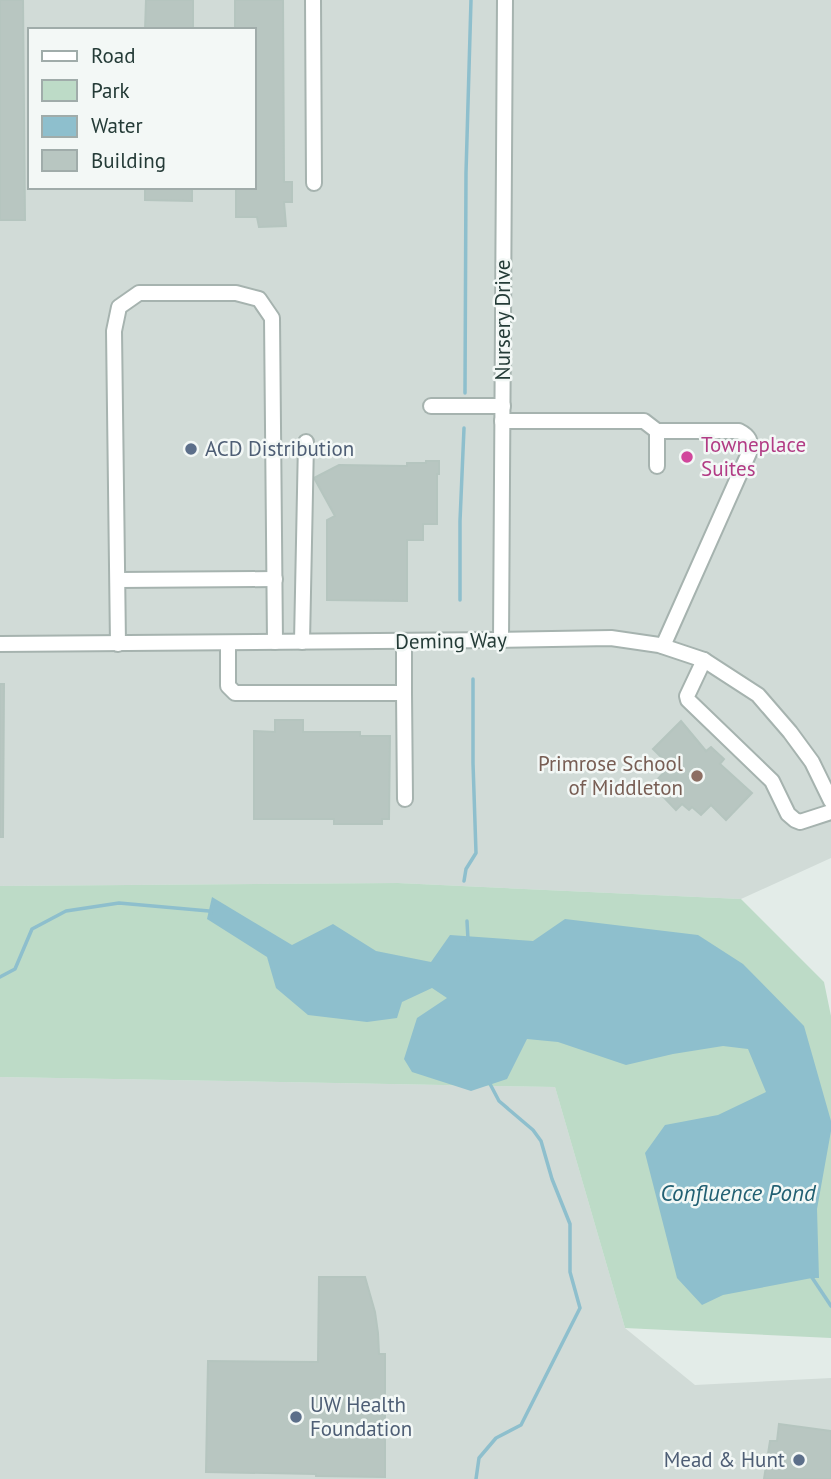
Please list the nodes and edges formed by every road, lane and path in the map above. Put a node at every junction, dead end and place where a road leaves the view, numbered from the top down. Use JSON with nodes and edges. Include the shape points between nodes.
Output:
{"nodes":[{"id":1,"x":313,"y":0,"type":"edge"},
{"id":2,"x":505,"y":0,"type":"edge"},
{"id":3,"x":314,"y":184,"type":"dead end"},
{"id":4,"x":431,"y":406,"type":"dead end"},
{"id":5,"x":503,"y":414,"type":"junction"},
{"id":6,"x":657,"y":431,"type":"junction"},
{"id":7,"x":306,"y":442,"type":"dead end"},
{"id":8,"x":657,"y":466,"type":"dead end"},
{"id":9,"x":275,"y":579,"type":"junction"},
{"id":10,"x":118,"y":580,"type":"junction"},
{"id":11,"x":501,"y":640,"type":"junction"},
{"id":12,"x":404,"y":641,"type":"junction"},
{"id":13,"x":275,"y":642,"type":"junction"},
{"id":14,"x":302,"y":642,"type":"junction"},
{"id":15,"x":118,"y":643,"type":"junction"},
{"id":16,"x":228,"y":643,"type":"junction"},
{"id":17,"x":0,"y":645,"type":"edge"},
{"id":18,"x":663,"y":646,"type":"junction"},
{"id":19,"x":704,"y":660,"type":"junction"},
{"id":20,"x":404,"y":693,"type":"junction"},
{"id":21,"x":405,"y":799,"type":"dead end"},
{"id":22,"x":831,"y":801,"type":"edge"},
{"id":23,"x":831,"y":812,"type":"edge"}],
"edges":[{"from":1,"to":3,"type":"street"},
{"from":2,"to":5,"type":"street","name":"Nursery Drive"},
{"from":4,"to":5,"type":"street"},
{"from":5,"to":6,"type":"street","via":[[644,421]]},
{"from":5,"to":11,"type":"street","name":"Nursery Drive"},
{"from":6,"to":8,"type":"street"},
{"from":6,"to":18,"type":"street","via":[[738,431],[746,434],[751,445]]},
{"from":7,"to":14,"type":"street"},
{"from":9,"to":10,"type":"street"},
{"from":9,"to":10,"type":"street","via":[[272,318],[259,299],[236,293],[139,293],[119,307],[114,331]]},
{"from":9,"to":13,"type":"street"},
{"from":10,"to":15,"type":"street"},
{"from":11,"to":12,"type":"street","name":"Deming Way"},
{"from":11,"to":18,"type":"street","name":"Deming Way","via":[[611,638]]},
{"from":12,"to":14,"type":"street","name":"Deming Way"},
{"from":12,"to":20,"type":"street"},
{"from":13,"to":14,"type":"street","name":"Deming Way"},
{"from":13,"to":16,"type":"street","name":"Deming Way"},
{"from":15,"to":16,"type":"street","name":"Deming Way"},
{"from":15,"to":17,"type":"street","name":"Deming Way"},
{"from":16,"to":20,"type":"street","via":[[228,687],[235,693]]},
{"from":18,"to":19,"type":"street","name":"Deming Way"},
{"from":19,"to":22,"type":"street","name":"Deming Way","via":[[758,695],[812,762]]},
{"from":19,"to":23,"type":"street","via":[[688,700],[772,780],[795,820]]},
{"from":20,"to":21,"type":"street"}]}
